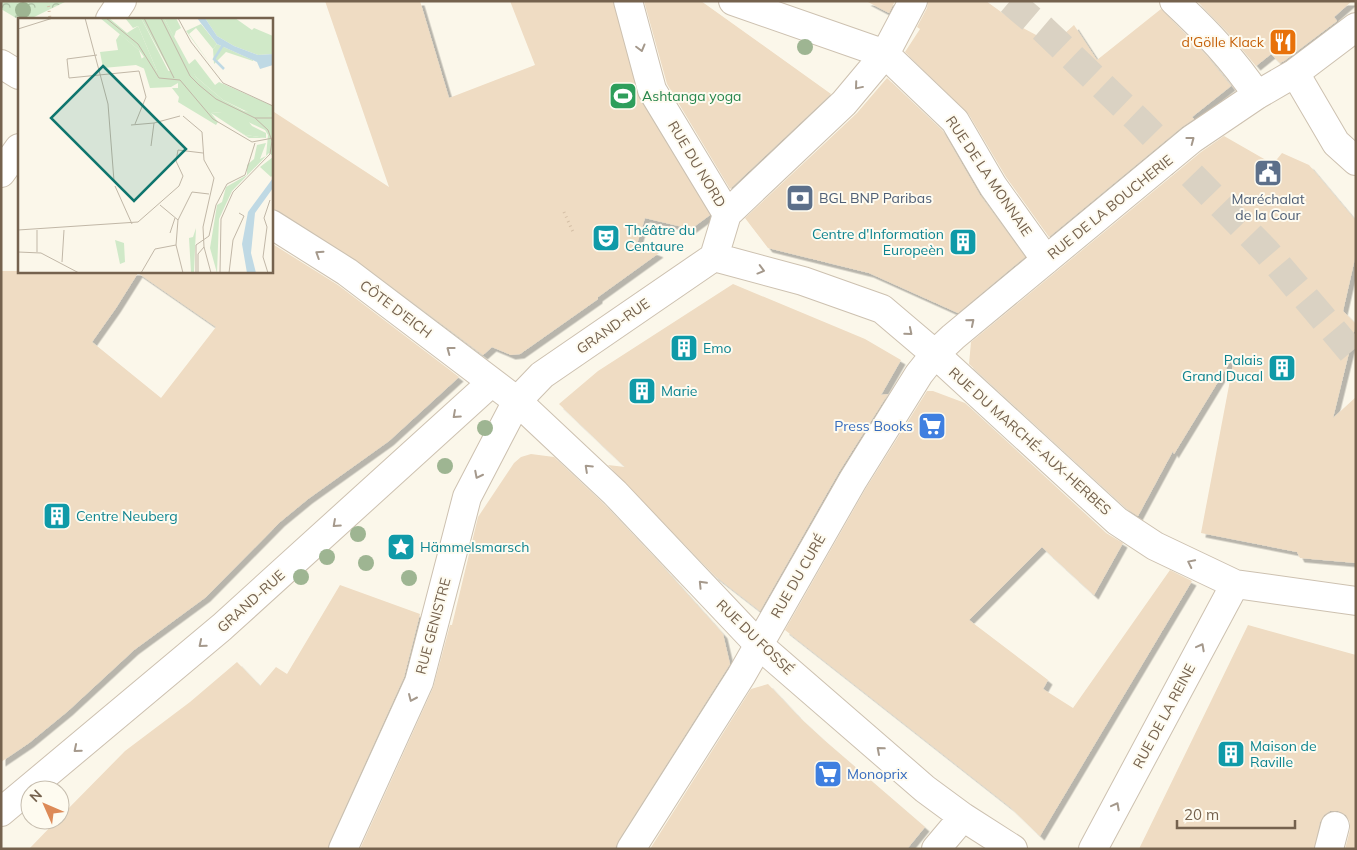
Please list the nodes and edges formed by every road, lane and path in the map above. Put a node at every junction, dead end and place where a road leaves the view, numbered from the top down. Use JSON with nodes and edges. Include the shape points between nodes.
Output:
{"nodes":[{"id":1,"x":48,"y":1,"type":"edge"},
{"id":2,"x":122,"y":1,"type":"edge"},
{"id":3,"x":628,"y":1,"type":"edge"},
{"id":4,"x":733,"y":1,"type":"edge"},
{"id":5,"x":913,"y":1,"type":"edge"},
{"id":6,"x":1174,"y":1,"type":"edge"},
{"id":7,"x":50,"y":18,"type":"edge"},
{"id":8,"x":111,"y":18,"type":"edge"},
{"id":9,"x":1356,"y":27,"type":"edge"},
{"id":10,"x":884,"y":54,"type":"junction"},
{"id":11,"x":1,"y":64,"type":"edge"},
{"id":12,"x":18,"y":73,"type":"edge"},
{"id":13,"x":1295,"y":73,"type":"junction"},
{"id":14,"x":1257,"y":96,"type":"junction"},
{"id":15,"x":18,"y":149,"type":"edge"},
{"id":16,"x":1356,"y":161,"type":"edge"},
{"id":17,"x":1,"y":173,"type":"edge"},
{"id":18,"x":564,"y":212,"type":"dead end"},
{"id":19,"x":727,"y":214,"type":"junction"},
{"id":20,"x":272,"y":225,"type":"edge"},
{"id":21,"x":573,"y":232,"type":"dead end"},
{"id":22,"x":714,"y":257,"type":"junction"},
{"id":23,"x":1046,"y":260,"type":"junction"},
{"id":24,"x":935,"y":354,"type":"junction"},
{"id":25,"x":492,"y":382,"type":"junction"},
{"id":26,"x":516,"y":401,"type":"junction"},
{"id":27,"x":1235,"y":584,"type":"junction"},
{"id":28,"x":1356,"y":601,"type":"edge"},
{"id":29,"x":759,"y":644,"type":"junction"},
{"id":30,"x":1,"y":812,"type":"edge"},
{"id":31,"x":963,"y":817,"type":"junction"},
{"id":32,"x":343,"y":849,"type":"edge"},
{"id":33,"x":631,"y":849,"type":"edge"},
{"id":34,"x":936,"y":849,"type":"edge"},
{"id":35,"x":1013,"y":849,"type":"edge"},
{"id":36,"x":1093,"y":849,"type":"edge"}],
"edges":[{"from":1,"to":7,"type":"path"},
{"from":2,"to":8,"type":"street"},
{"from":3,"to":19,"type":"street","name":"RUE DU NORD","one_way":true,"via":[[652,90]]},
{"from":4,"to":10,"type":"street"},
{"from":5,"to":10,"type":"street"},
{"from":6,"to":14,"type":"street","via":[[1240,69]]},
{"from":9,"to":13,"type":"street","name":"RUE DE LA BOUCHERIE"},
{"from":10,"to":19,"type":"street","one_way":true,"via":[[844,103]]},
{"from":10,"to":23,"type":"street","name":"RUE DE LA MONNAIE","via":[[955,121],[993,186]]},
{"from":11,"to":12,"type":"street"},
{"from":13,"to":14,"type":"street","name":"RUE DE LA BOUCHERIE"},
{"from":13,"to":16,"type":"street","via":[[1336,143]]},
{"from":23,"to":14,"type":"street","name":"RUE DE LA BOUCHERIE","one_way":true,"via":[[1192,139]]},
{"from":15,"to":17,"type":"street"},
{"from":18,"to":21,"type":"path"},
{"from":19,"to":22,"type":"street"},
{"from":25,"to":20,"type":"street","name":"CÔTE D'EICH","one_way":true,"via":[[346,272]]},
{"from":22,"to":24,"type":"street","name":"RUE DU MARCHÉ-AUX-HERBES","one_way":true,"via":[[803,281],[882,309]]},
{"from":22,"to":26,"type":"street","name":"GRAND-RUE","via":[[542,375]]},
{"from":24,"to":23,"type":"street","name":"RUE DE LA BOUCHERIE","one_way":true},
{"from":27,"to":24,"type":"street","name":"RUE DU MARCHÉ-AUX-HERBES","one_way":true,"via":[[1155,546],[1117,520]]},
{"from":24,"to":29,"type":"street","name":"RUE DU CURÉ","via":[[919,374],[853,480]]},
{"from":25,"to":26,"type":"street","name":"CÔTE D'EICH"},
{"from":25,"to":30,"type":"street","name":"GRAND-RUE","one_way":true,"via":[[222,627]]},
{"from":29,"to":26,"type":"street","name":"RUE DU FOSSÉ","one_way":true,"via":[[615,493]]},
{"from":26,"to":32,"type":"street","name":"RUE GENISTRE","one_way":true,"via":[[467,497],[419,682]]},
{"from":27,"to":28,"type":"street","name":"RUE DU MARCHÉ-AUX-HERBES"},
{"from":36,"to":27,"type":"street","name":"RUE DE LA REINE","one_way":true},
{"from":31,"to":29,"type":"street","name":"RUE DU FOSSÉ","one_way":true,"via":[[925,790]]},
{"from":29,"to":33,"type":"street","name":"RUE DU CURÉ"},
{"from":31,"to":34,"type":"street"},
{"from":31,"to":35,"type":"street","name":"RUE DU FOSSÉ"}]}
